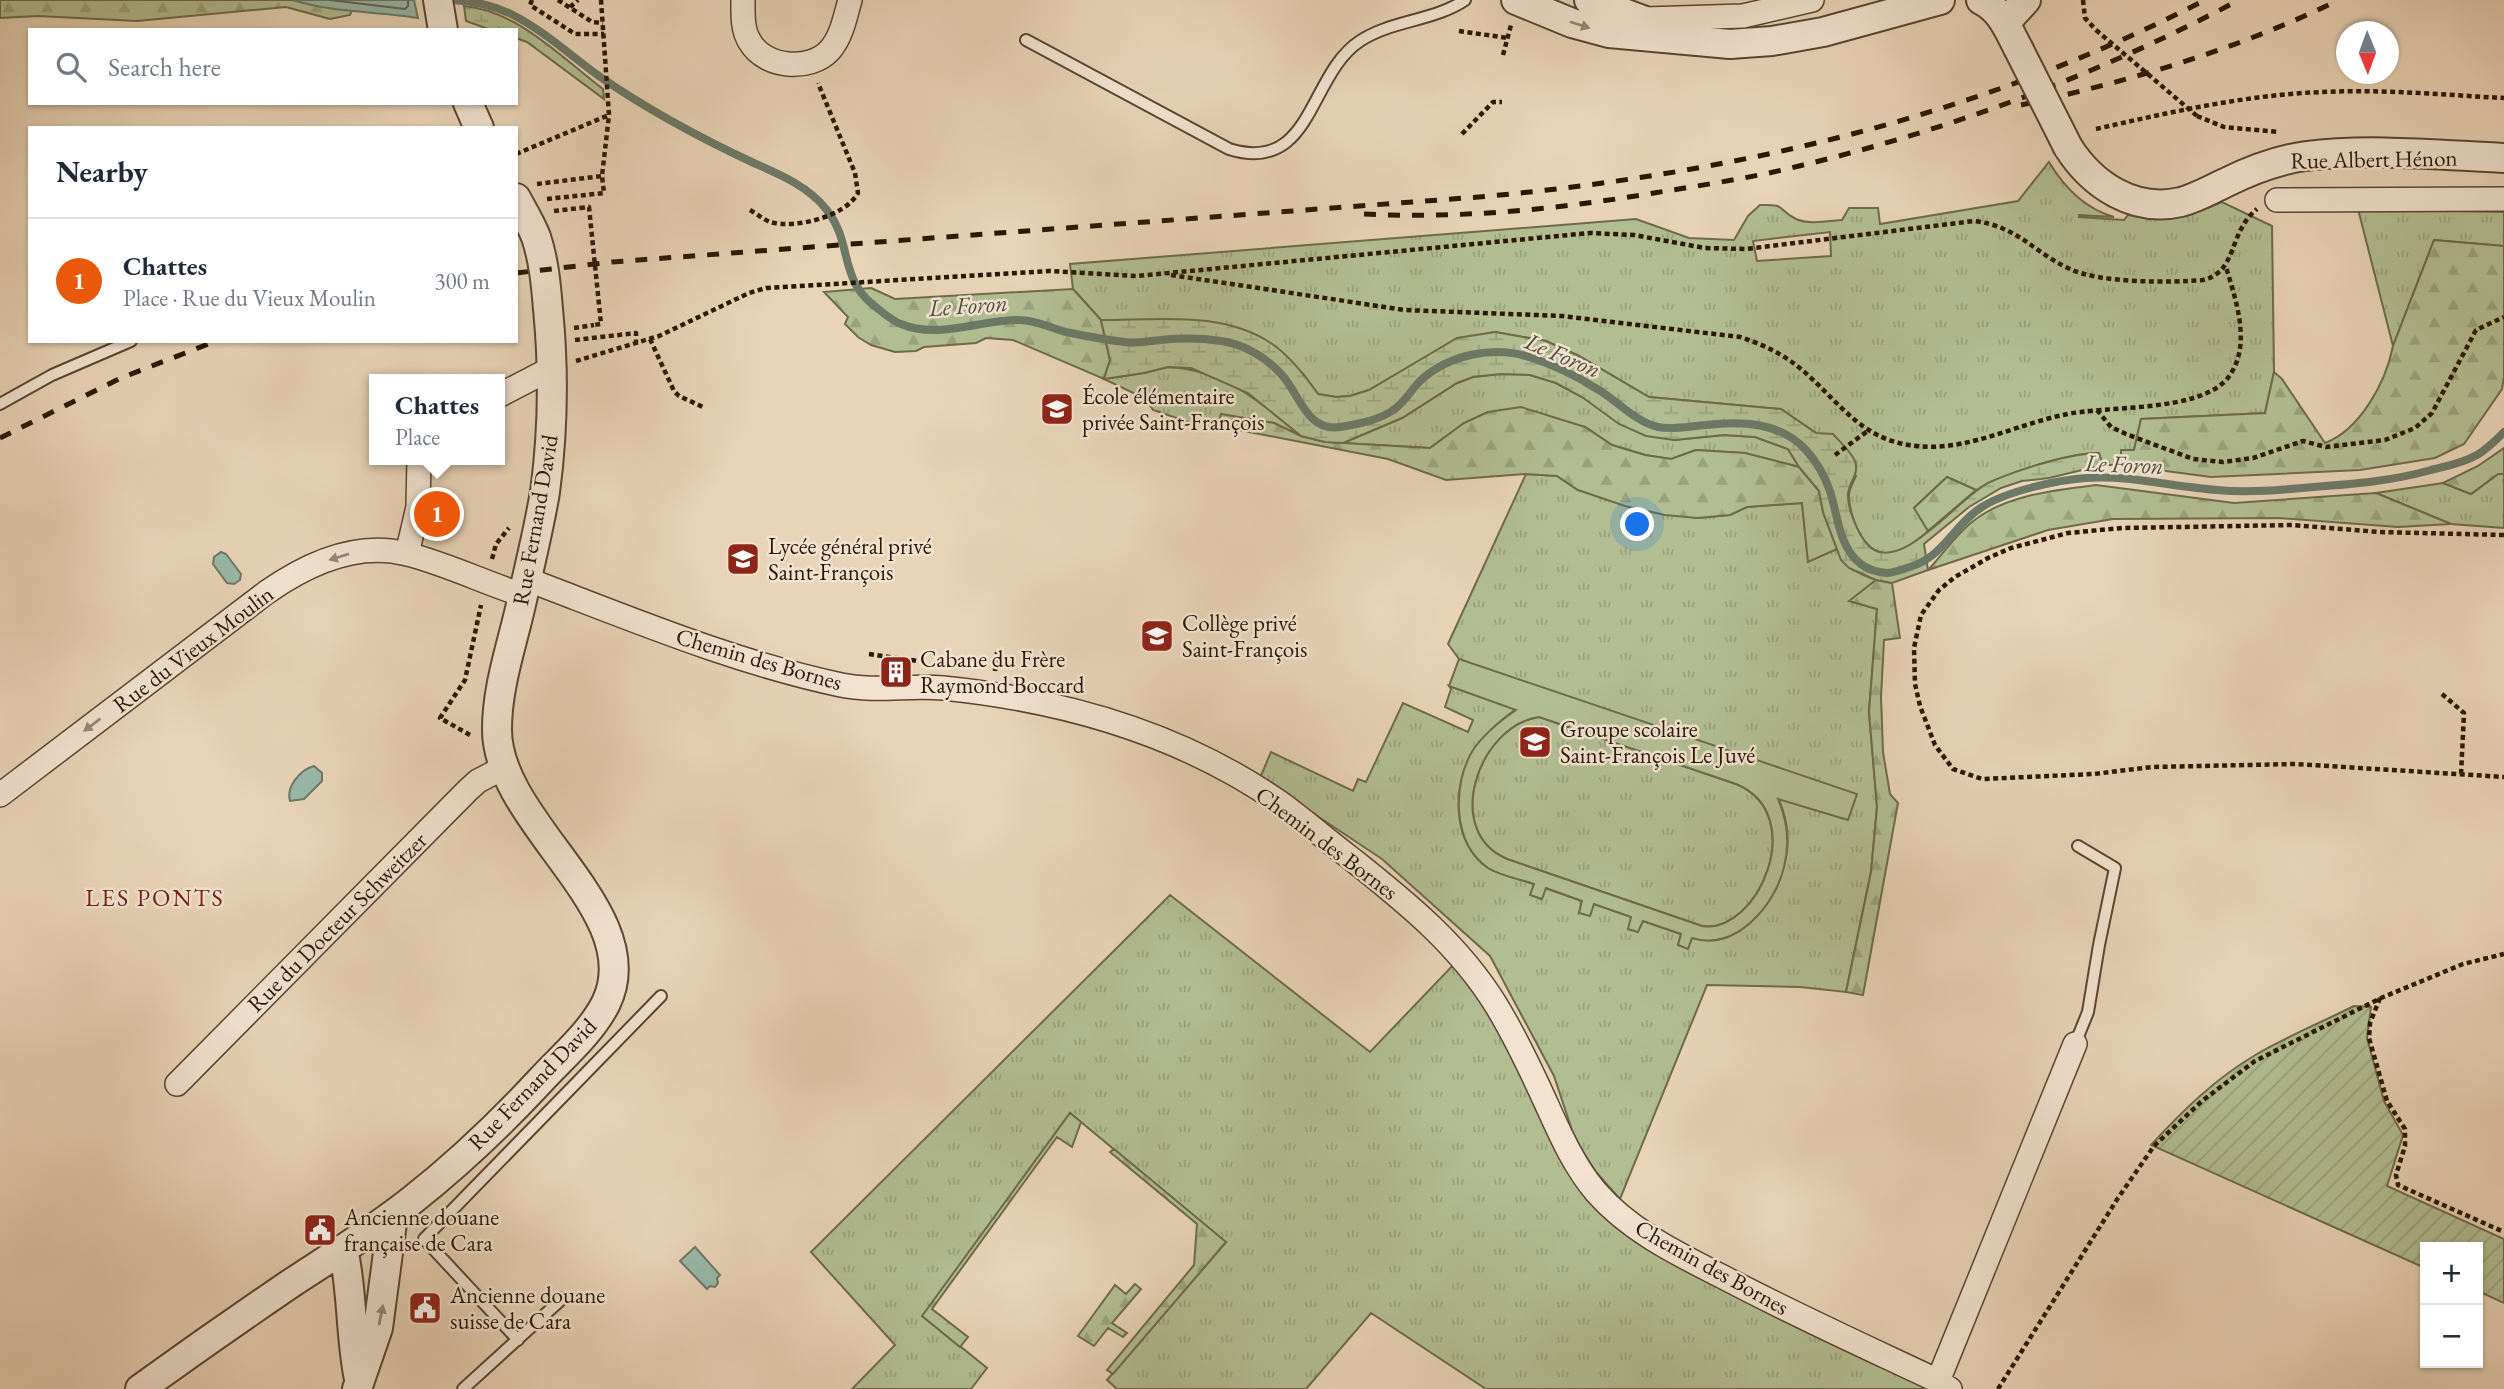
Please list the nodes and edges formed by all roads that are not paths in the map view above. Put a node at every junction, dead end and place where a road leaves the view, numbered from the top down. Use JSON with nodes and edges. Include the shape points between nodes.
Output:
{"nodes":[{"id":1,"x":743,"y":0,"type":"edge"},
{"id":2,"x":850,"y":0,"type":"edge"},
{"id":3,"x":1465,"y":0,"type":"edge"},
{"id":4,"x":1516,"y":0,"type":"edge"},
{"id":5,"x":1589,"y":0,"type":"edge"},
{"id":6,"x":1812,"y":0,"type":"edge"},
{"id":7,"x":1940,"y":0,"type":"edge"},
{"id":8,"x":1981,"y":0,"type":"edge"},
{"id":9,"x":2026,"y":0,"type":"edge"},
{"id":10,"x":1641,"y":20,"type":"junction"},
{"id":11,"x":2005,"y":23,"type":"junction"},
{"id":12,"x":1026,"y":40,"type":"dead end"},
{"id":13,"x":1700,"y":41,"type":"junction"},
{"id":14,"x":469,"y":105,"type":"edge"},
{"id":15,"x":478,"y":126,"type":"edge"},
{"id":16,"x":2504,"y":158,"type":"edge"},
{"id":17,"x":522,"y":192,"type":"edge"},
{"id":18,"x":2504,"y":199,"type":"edge"},
{"id":19,"x":2277,"y":200,"type":"road end"},
{"id":20,"x":126,"y":343,"type":"edge"},
{"id":21,"x":552,"y":368,"type":"junction"},
{"id":22,"x":505,"y":392,"type":"edge"},
{"id":23,"x":0,"y":404,"type":"edge"},
{"id":24,"x":419,"y":465,"type":"edge"},
{"id":25,"x":407,"y":554,"type":"junction"},
{"id":26,"x":525,"y":587,"type":"junction"},
{"id":27,"x":501,"y":759,"type":"junction"},
{"id":28,"x":0,"y":795,"type":"edge"},
{"id":29,"x":2078,"y":846,"type":"dead end"},
{"id":30,"x":662,"y":996,"type":"dead end"},
{"id":31,"x":2075,"y":1044,"type":"joint"},
{"id":32,"x":177,"y":1084,"type":"dead end"},
{"id":33,"x":393,"y":1215,"type":"junction"},
{"id":34,"x":343,"y":1248,"type":"junction"},
{"id":35,"x":563,"y":1298,"type":"dead end"},
{"id":36,"x":518,"y":1340,"type":"junction"},
{"id":37,"x":358,"y":1384,"type":"edge"},
{"id":38,"x":1944,"y":1385,"type":"edge"},
{"id":39,"x":140,"y":1389,"type":"edge"},
{"id":40,"x":463,"y":1389,"type":"edge"}],
"edges":[{"from":1,"to":2,"type":"street","via":[[745,30],[756,51],[772,61],[795,64],[810,63],[830,50]]},
{"from":3,"to":12,"type":"lane","via":[[1359,41],[1339,61],[1295,135],[1275,149],[1253,154],[1229,149]]},
{"from":4,"to":13,"type":"street","one_way":true,"via":[[1609,33]]},
{"from":5,"to":10,"type":"street"},
{"from":6,"to":10,"type":"street","via":[[1743,16]]},
{"from":7,"to":13,"type":"street","via":[[1772,41]]},
{"from":8,"to":11,"type":"street","name":"Rue Albert Hénon"},
{"from":9,"to":11,"type":"street"},
{"from":10,"to":13,"type":"street"},
{"from":11,"to":16,"type":"street","name":"Rue Albert Hénon","bridge":true,"via":[[2081,166],[2107,189],[2139,202],[2191,199],[2273,162],[2309,156]]},
{"from":14,"to":15,"type":"street"},
{"from":17,"to":21,"type":"street","name":"Rue Fernand David","via":[[543,264]]},
{"from":18,"to":19,"type":"street"},
{"from":20,"to":23,"type":"lane"},
{"from":21,"to":22,"type":"street"},
{"from":21,"to":26,"type":"street","name":"Rue Fernand David","via":[[551,429],[540,518]]},
{"from":24,"to":25,"type":"street","via":[[418,507]]},
{"from":25,"to":26,"type":"street","name":"Rue du Vieux Moulin","via":[[487,582]]},
{"from":25,"to":28,"type":"street","name":"Rue du Vieux Moulin","one_way":true,"via":[[358,552],[315,564],[286,579]]},
{"from":26,"to":27,"type":"street","name":"Rue Fernand David","via":[[500,695],[497,729]]},
{"from":26,"to":38,"type":"street","name":"Chemin des Bornes","via":[[815,679],[849,686],[940,688],[1093,716],[1151,734],[1222,767],[1279,802],[1412,907],[1443,938],[1495,1003],[1582,1174],[1617,1213],[1689,1260]]},
{"from":27,"to":32,"type":"street","name":"Rue du Docteur Schweitzer"},
{"from":27,"to":33,"type":"street","name":"Rue Fernand David","via":[[522,804],[600,917],[612,951],[612,986],[592,1024],[524,1098],[449,1170]]},
{"from":29,"to":31,"type":"lane","via":[[2115,868],[2088,1012]]},
{"from":30,"to":36,"type":"lane","via":[[424,1239]]},
{"from":31,"to":38,"type":"street"},
{"from":33,"to":34,"type":"street","name":"Rue Fernand David"},
{"from":37,"to":33,"type":"street","one_way":true,"via":[[378,1328]]},
{"from":34,"to":37,"type":"street"},
{"from":34,"to":39,"type":"street","name":"Rue Fernand David"},
{"from":35,"to":36,"type":"lane"},
{"from":36,"to":40,"type":"lane"}]}
